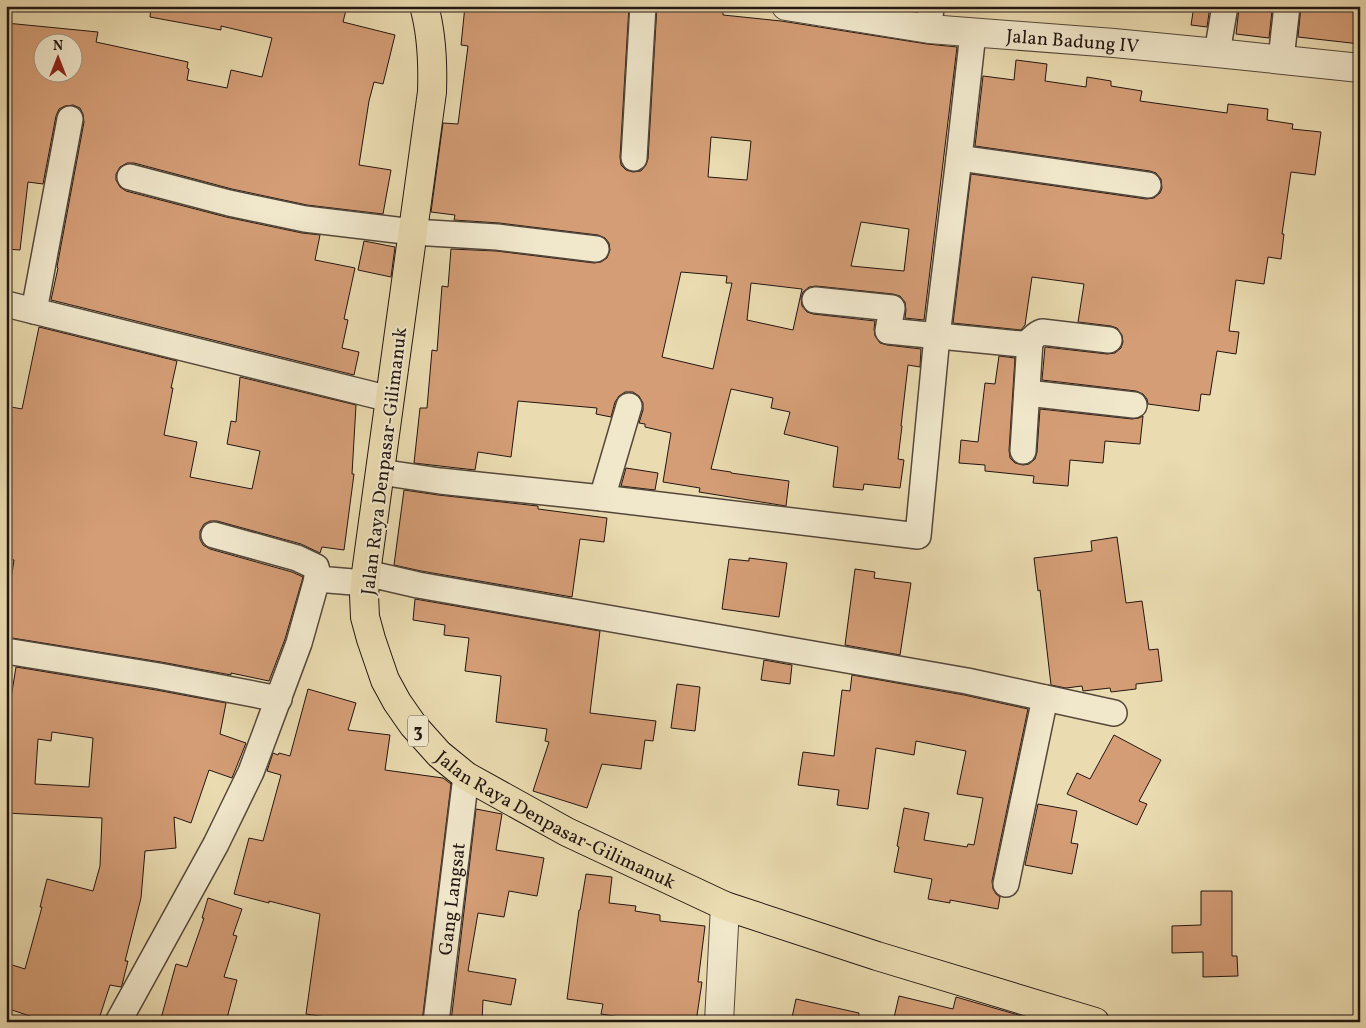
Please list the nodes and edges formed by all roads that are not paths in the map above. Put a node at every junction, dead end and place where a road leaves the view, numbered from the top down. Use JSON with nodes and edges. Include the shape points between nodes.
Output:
{"nodes":[{"id":1,"x":424,"y":6,"type":"edge"},
{"id":2,"x":643,"y":6,"type":"edge"},
{"id":3,"x":786,"y":6,"type":"edge"},
{"id":4,"x":1225,"y":6,"type":"edge"},
{"id":5,"x":1288,"y":6,"type":"edge"},
{"id":6,"x":846,"y":11,"type":"edge"},
{"id":7,"x":930,"y":17,"type":"edge"},
{"id":8,"x":973,"y":33,"type":"junction"},
{"id":9,"x":1217,"y":52,"type":"junction"},
{"id":10,"x":1280,"y":59,"type":"junction"},
{"id":11,"x":1360,"y":68,"type":"edge"},
{"id":12,"x":70,"y":119,"type":"dead end"},
{"id":13,"x":634,"y":158,"type":"dead end"},
{"id":14,"x":959,"y":158,"type":"junction"},
{"id":15,"x":130,"y":177,"type":"dead end"},
{"id":16,"x":1148,"y":185,"type":"dead end"},
{"id":17,"x":413,"y":232,"type":"junction"},
{"id":18,"x":596,"y":249,"type":"dead end"},
{"id":19,"x":815,"y":300,"type":"dead end"},
{"id":20,"x":6,"y":304,"type":"edge"},
{"id":21,"x":34,"y":311,"type":"junction"},
{"id":22,"x":937,"y":336,"type":"junction"},
{"id":23,"x":1108,"y":340,"type":"dead end"},
{"id":24,"x":1030,"y":341,"type":"junction"},
{"id":25,"x":1027,"y":393,"type":"junction"},
{"id":26,"x":390,"y":400,"type":"junction"},
{"id":27,"x":1134,"y":405,"type":"dead end"},
{"id":28,"x":629,"y":406,"type":"dead end"},
{"id":29,"x":1023,"y":451,"type":"dead end"},
{"id":30,"x":380,"y":472,"type":"junction"},
{"id":31,"x":602,"y":498,"type":"junction"},
{"id":32,"x":214,"y":535,"type":"dead end"},
{"id":33,"x":366,"y":578,"type":"junction"},
{"id":34,"x":317,"y":579,"type":"junction"},
{"id":35,"x":6,"y":651,"type":"edge"},
{"id":36,"x":1045,"y":698,"type":"junction"},
{"id":37,"x":279,"y":699,"type":"junction"},
{"id":38,"x":1114,"y":713,"type":"dead end"},
{"id":39,"x":466,"y":776,"type":"junction"},
{"id":40,"x":1006,"y":884,"type":"dead end"},
{"id":41,"x":725,"y":906,"type":"junction"},
{"id":42,"x":118,"y":1022,"type":"edge"},
{"id":43,"x":436,"y":1022,"type":"edge"},
{"id":44,"x":719,"y":1022,"type":"edge"},
{"id":45,"x":1095,"y":1022,"type":"edge"}],
"edges":[{"from":1,"to":17,"type":"highway","name":"Jalan Raya Denpasar-Gilimanuk","number":"3","via":[[430,33],[432,92]]},
{"from":2,"to":13,"type":"street"},
{"from":3,"to":6,"type":"street","name":"Jalan Badung IV"},
{"from":4,"to":9,"type":"street"},
{"from":5,"to":10,"type":"street"},
{"from":6,"to":7,"type":"street","name":"Jalan Badung IV"},
{"from":7,"to":8,"type":"street","name":"Jalan Badung IV"},
{"from":8,"to":9,"type":"street","name":"Jalan Badung IV"},
{"from":8,"to":14,"type":"street"},
{"from":9,"to":10,"type":"street","name":"Jalan Badung IV"},
{"from":10,"to":11,"type":"street","name":"Jalan Badung IV"},
{"from":12,"to":21,"type":"street"},
{"from":14,"to":16,"type":"street"},
{"from":14,"to":22,"type":"street"},
{"from":15,"to":17,"type":"street","via":[[305,219]]},
{"from":17,"to":18,"type":"street","via":[[497,237]]},
{"from":17,"to":26,"type":"highway","name":"Jalan Raya Denpasar-Gilimanuk","number":"3"},
{"from":19,"to":22,"type":"street","via":[[892,308],[888,331]]},
{"from":20,"to":21,"type":"street"},
{"from":21,"to":26,"type":"street"},
{"from":22,"to":24,"type":"street","via":[[1011,344]]},
{"from":22,"to":31,"type":"street","via":[[918,536]]},
{"from":23,"to":24,"type":"street","via":[[1042,332]]},
{"from":24,"to":25,"type":"street"},
{"from":25,"to":27,"type":"street"},
{"from":25,"to":29,"type":"street"},
{"from":26,"to":30,"type":"highway","name":"Jalan Raya Denpasar-Gilimanuk","number":"3"},
{"from":28,"to":31,"type":"street"},
{"from":30,"to":31,"type":"street"},
{"from":30,"to":33,"type":"highway","name":"Jalan Raya Denpasar-Gilimanuk","number":"3"},
{"from":32,"to":34,"type":"street","via":[[297,558],[316,567]]},
{"from":33,"to":34,"type":"street"},
{"from":33,"to":36,"type":"street","via":[[967,681]]},
{"from":33,"to":39,"type":"highway","name":"Jalan Raya Denpasar-Gilimanuk","number":"3","via":[[365,617],[385,680],[413,725],[439,754]]},
{"from":34,"to":37,"type":"street"},
{"from":35,"to":37,"type":"street"},
{"from":36,"to":38,"type":"street"},
{"from":36,"to":40,"type":"street"},
{"from":37,"to":42,"type":"street","via":[[216,844]]},
{"from":39,"to":41,"type":"highway","name":"Jalan Raya Denpasar-Gilimanuk","number":"3","via":[[567,832]]},
{"from":39,"to":43,"type":"street","name":"Gang Langsat"},
{"from":41,"to":44,"type":"street"},
{"from":41,"to":45,"type":"highway","name":"Jalan Raya Denpasar-Gilimanuk","number":"3"}]}
